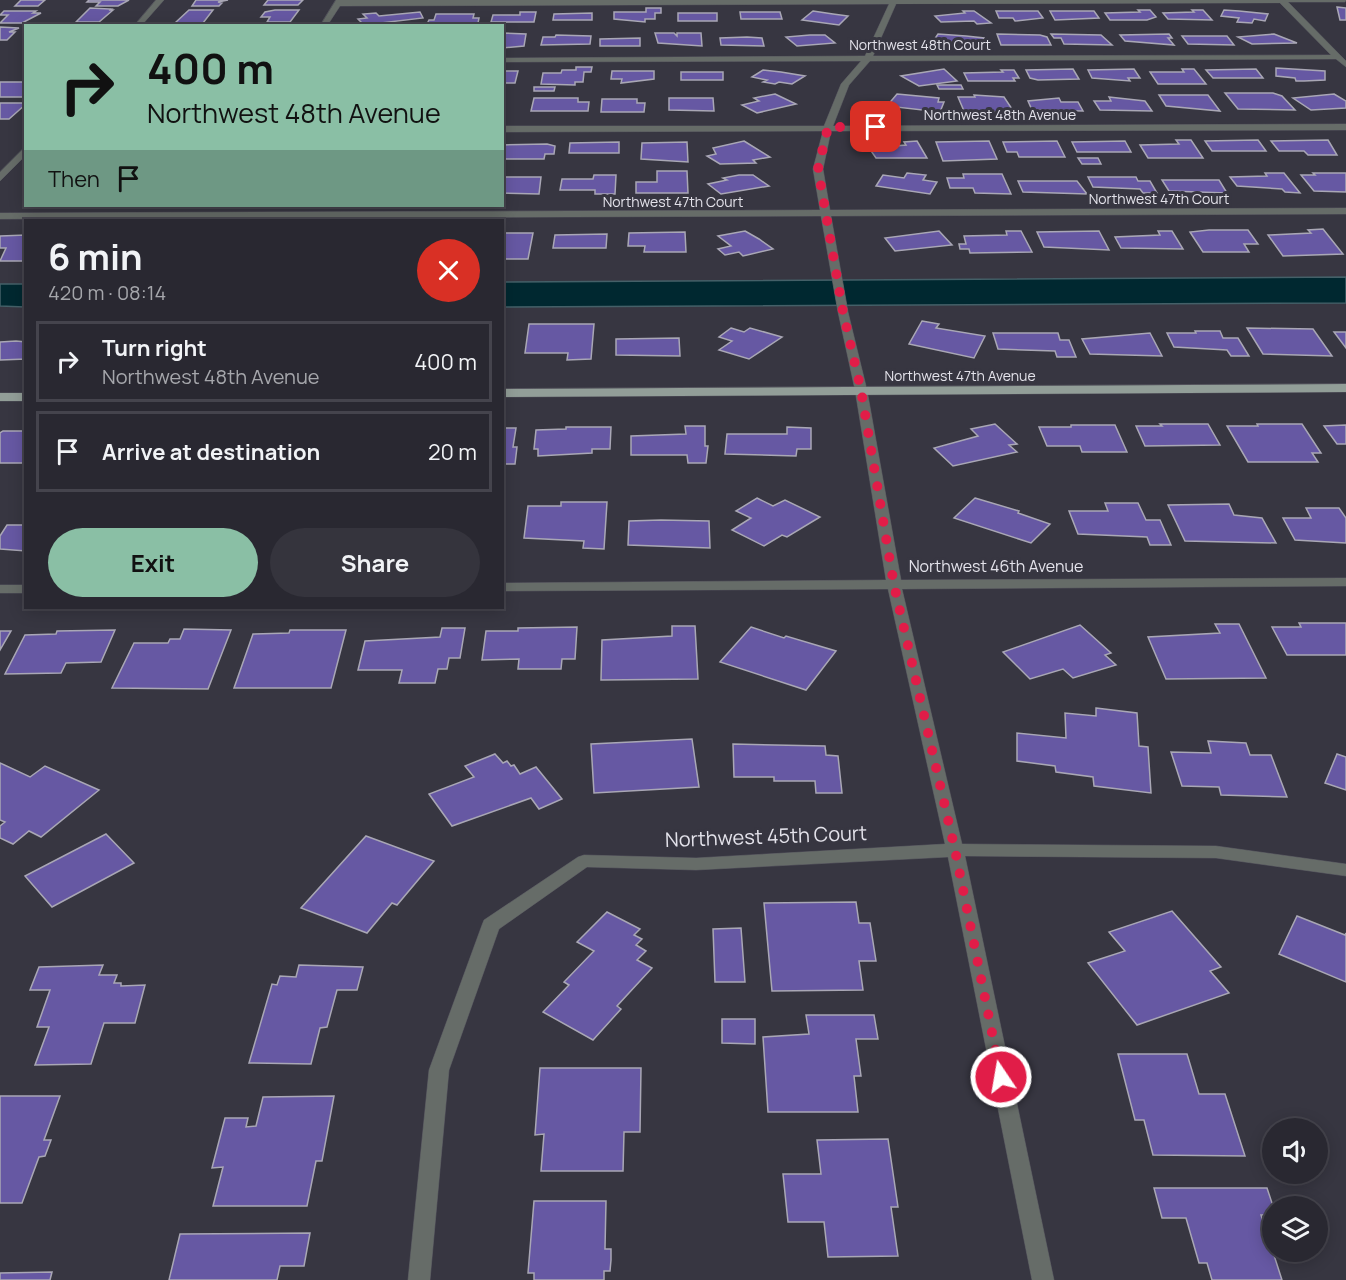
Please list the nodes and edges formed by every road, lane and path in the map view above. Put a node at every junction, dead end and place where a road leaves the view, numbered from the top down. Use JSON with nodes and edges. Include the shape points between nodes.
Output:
{"nodes":[{"id":1,"x":160,"y":0,"type":"edge"},
{"id":2,"x":1345,"y":0,"type":"edge"},
{"id":3,"x":894,"y":1,"type":"edge"},
{"id":4,"x":1283,"y":1,"type":"edge"},
{"id":5,"x":339,"y":2,"type":"edge"},
{"id":6,"x":139,"y":24,"type":"edge"},
{"id":7,"x":324,"y":24,"type":"edge"},
{"id":8,"x":869,"y":57,"type":"junction"},
{"id":9,"x":1338,"y":57,"type":"junction"},
{"id":10,"x":504,"y":60,"type":"edge"},
{"id":11,"x":1346,"y":65,"type":"edge"},
{"id":12,"x":1346,"y":126,"type":"edge"},
{"id":13,"x":828,"y":127,"type":"junction"},
{"id":14,"x":504,"y":129,"type":"edge"},
{"id":15,"x":24,"y":151,"type":"edge"},
{"id":16,"x":0,"y":178,"type":"edge"},
{"id":17,"x":1346,"y":211,"type":"edge"},
{"id":18,"x":827,"y":214,"type":"junction"},
{"id":19,"x":0,"y":216,"type":"edge"},
{"id":20,"x":1346,"y":388,"type":"edge"},
{"id":21,"x":861,"y":390,"type":"junction"},
{"id":22,"x":504,"y":393,"type":"edge"},
{"id":23,"x":0,"y":397,"type":"edge"},
{"id":24,"x":24,"y":397,"type":"edge"},
{"id":25,"x":1346,"y":582,"type":"edge"},
{"id":26,"x":894,"y":585,"type":"junction"},
{"id":27,"x":504,"y":587,"type":"edge"},
{"id":28,"x":0,"y":589,"type":"edge"},
{"id":29,"x":24,"y":589,"type":"edge"},
{"id":30,"x":955,"y":850,"type":"junction"},
{"id":31,"x":1346,"y":870,"type":"edge"},
{"id":32,"x":419,"y":1280,"type":"edge"},
{"id":33,"x":1043,"y":1280,"type":"edge"}],
"edges":[{"from":1,"to":6,"type":"street"},
{"from":2,"to":4,"type":"street"},
{"from":3,"to":4,"type":"street"},
{"from":3,"to":5,"type":"street"},
{"from":3,"to":8,"type":"street"},
{"from":4,"to":9,"type":"street"},
{"from":5,"to":7,"type":"street"},
{"from":8,"to":9,"type":"street","name":"Northwest 48th Court"},
{"from":8,"to":10,"type":"street","name":"Northwest 48th Court"},
{"from":8,"to":13,"type":"street","via":[[845,84]]},
{"from":9,"to":11,"type":"street"},
{"from":12,"to":13,"type":"street","name":"Northwest 48th Avenue"},
{"from":13,"to":14,"type":"street","name":"Northwest 48th Avenue"},
{"from":13,"to":18,"type":"street","via":[[818,169]]},
{"from":15,"to":16,"type":"street"},
{"from":17,"to":18,"type":"street","name":"Northwest 47th Court"},
{"from":18,"to":19,"type":"street","name":"Northwest 47th Court"},
{"from":18,"to":21,"type":"street"},
{"from":20,"to":21,"type":"main road","name":"Northwest 47th Avenue"},
{"from":21,"to":22,"type":"main road","name":"Northwest 47th Avenue"},
{"from":21,"to":26,"type":"street"},
{"from":23,"to":24,"type":"main road"},
{"from":25,"to":26,"type":"street","name":"Northwest 46th Avenue"},
{"from":26,"to":27,"type":"street","name":"Northwest 46th Avenue"},
{"from":26,"to":30,"type":"street"},
{"from":28,"to":29,"type":"street"},
{"from":30,"to":31,"type":"street","name":"Northwest 45th Court","via":[[1216,852]]},
{"from":30,"to":32,"type":"street","name":"Northwest 45th Court","via":[[696,864],[584,861],[491,925],[439,1070]]},
{"from":30,"to":33,"type":"street"}]}
